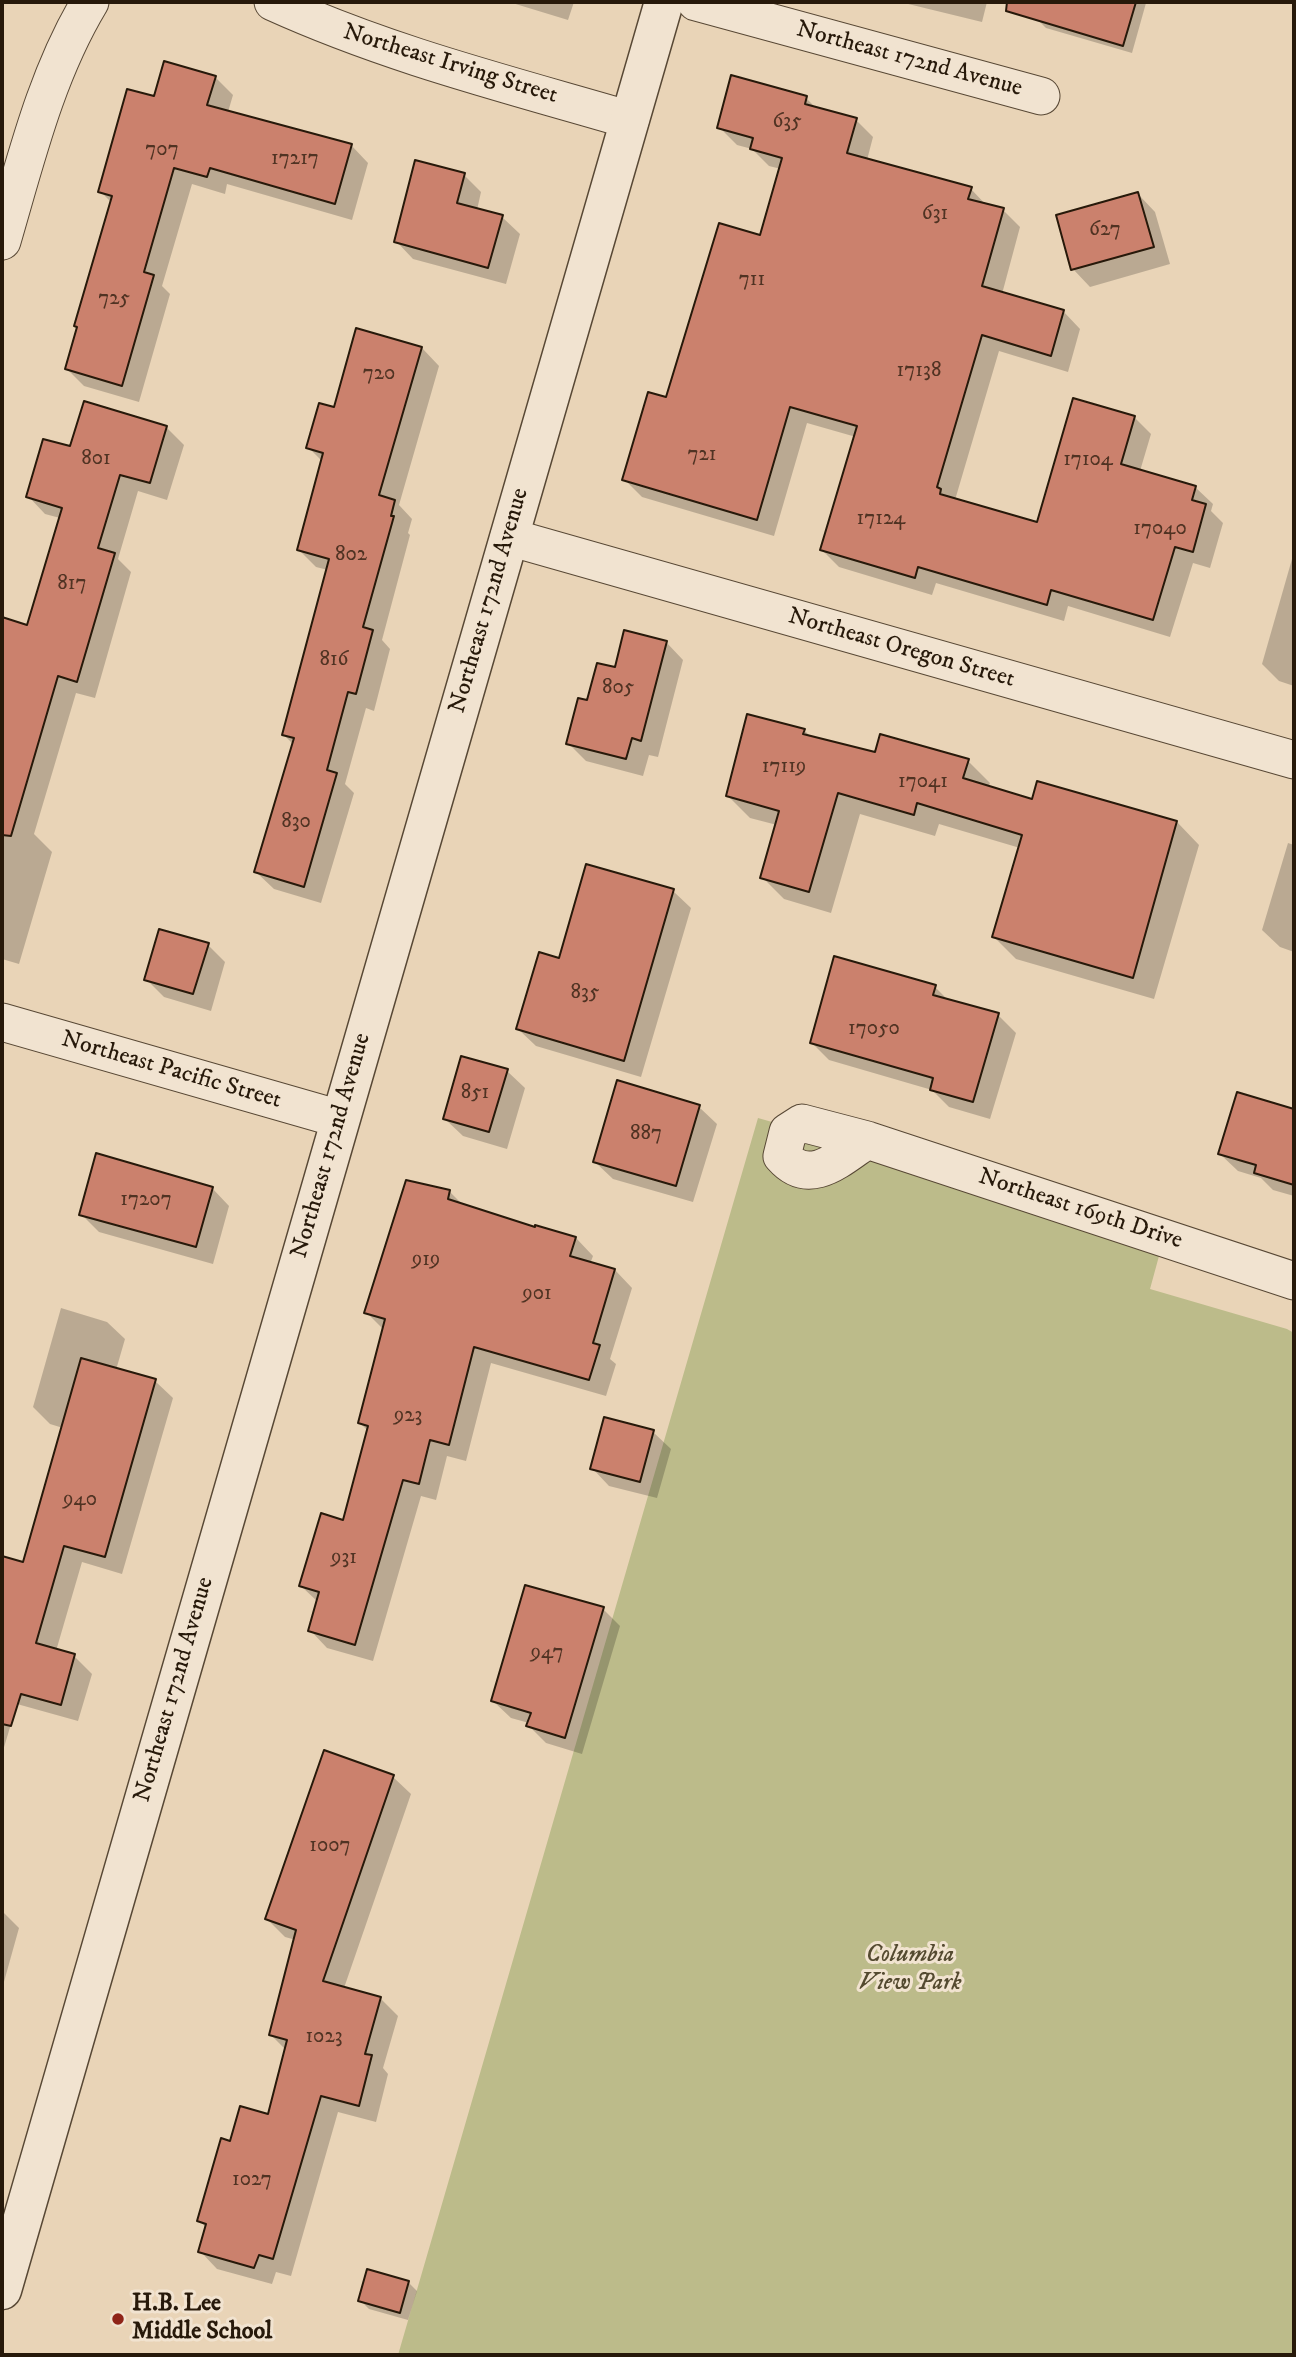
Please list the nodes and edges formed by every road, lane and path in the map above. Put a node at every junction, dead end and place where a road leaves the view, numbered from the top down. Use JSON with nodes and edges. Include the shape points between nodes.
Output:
{"nodes":[{"id":1,"x":90,"y":2,"type":"edge"},
{"id":2,"x":273,"y":2,"type":"edge"},
{"id":3,"x":664,"y":2,"type":"edge"},
{"id":4,"x":696,"y":2,"type":"edge"},
{"id":5,"x":1041,"y":96,"type":"dead end"},
{"id":6,"x":630,"y":120,"type":"junction"},
{"id":7,"x":2,"y":240,"type":"edge"},
{"id":8,"x":509,"y":537,"type":"junction"},
{"id":9,"x":1294,"y":760,"type":"edge"},
{"id":10,"x":2,"y":1022,"type":"edge"},
{"id":11,"x":340,"y":1119,"type":"junction"},
{"id":12,"x":867,"y":1140,"type":"dead end"},
{"id":13,"x":1294,"y":1281,"type":"edge"},
{"id":14,"x":2,"y":2290,"type":"edge"}],
"edges":[{"from":1,"to":7,"type":"street","via":[[42,104]]},
{"from":2,"to":6,"type":"street","name":"Northeast Irving Street","via":[[433,64]]},
{"from":3,"to":6,"type":"street","name":"Northeast 172nd Avenue"},
{"from":4,"to":5,"type":"street","name":"Northeast 172nd Avenue"},
{"from":6,"to":8,"type":"street","name":"Northeast 172nd Avenue"},
{"from":8,"to":9,"type":"street","name":"Northeast Oregon Street"},
{"from":8,"to":11,"type":"street","name":"Northeast 172nd Avenue"},
{"from":10,"to":11,"type":"street","name":"Northeast Pacific Street"},
{"from":11,"to":14,"type":"street","name":"Northeast 172nd Avenue"},
{"from":12,"to":13,"type":"street","name":"Northeast 169th Drive"}]}
